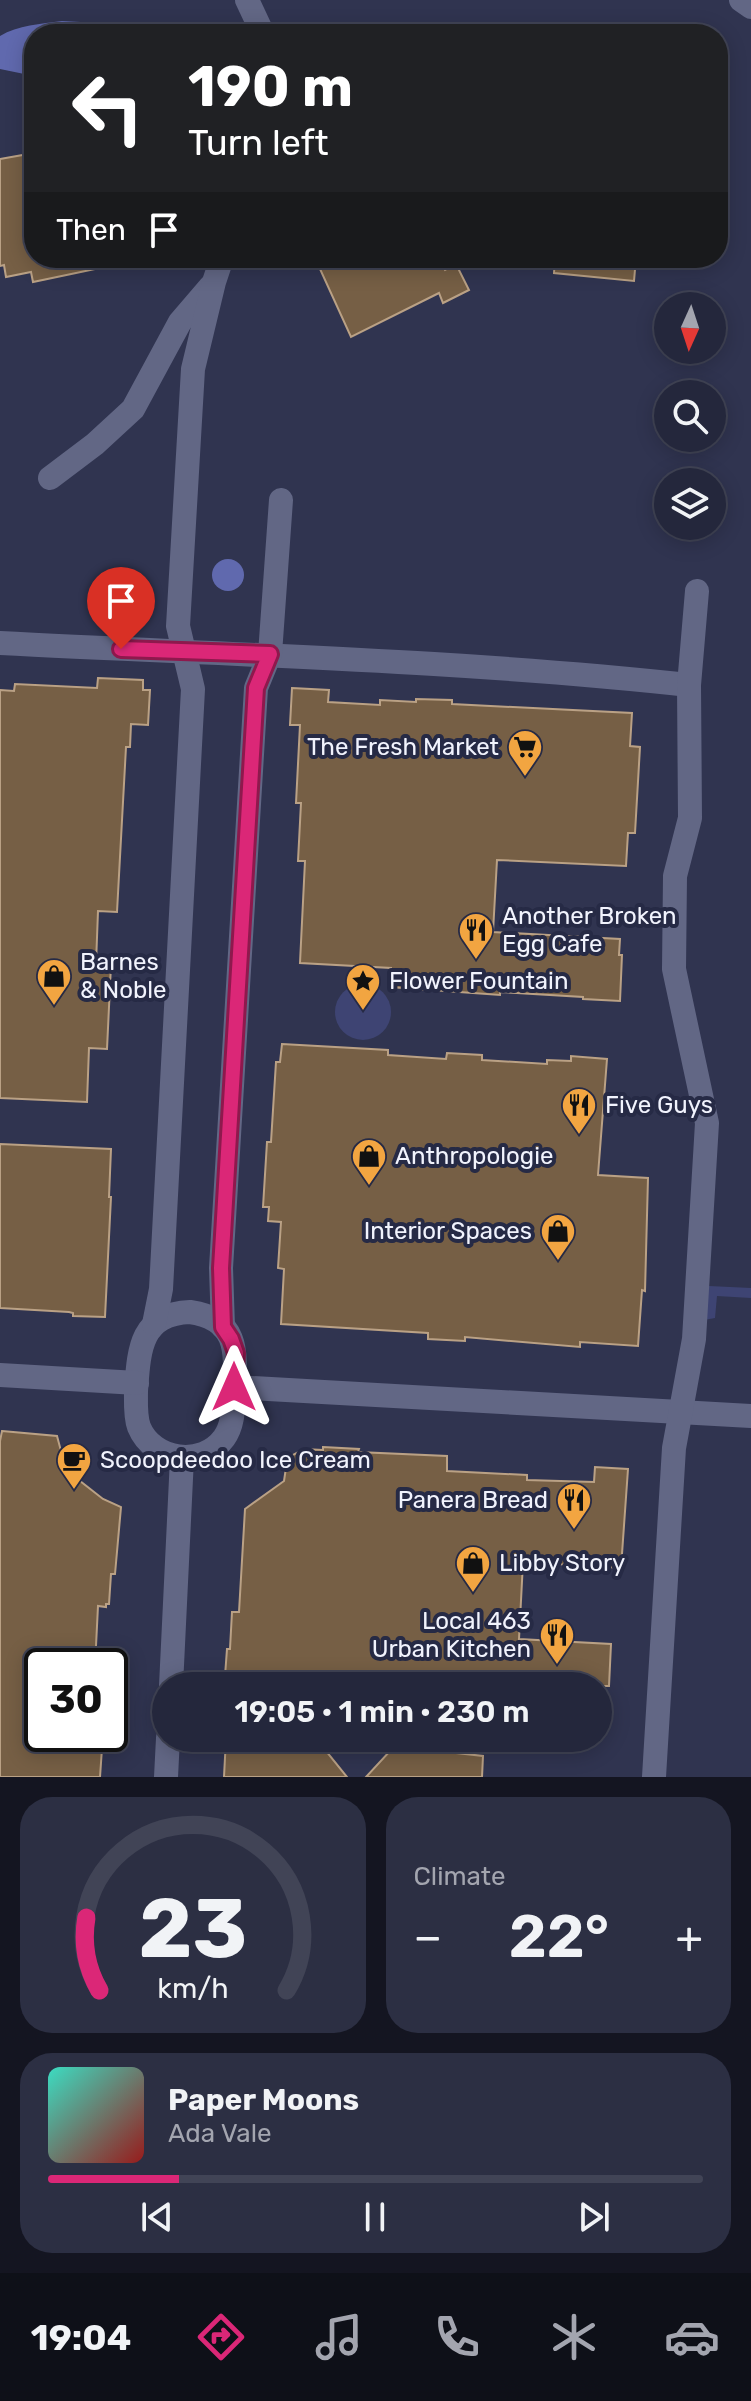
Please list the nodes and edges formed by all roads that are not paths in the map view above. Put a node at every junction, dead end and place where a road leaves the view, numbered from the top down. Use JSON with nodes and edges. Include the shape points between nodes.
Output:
{"nodes":[{"id":1,"x":247,"y":0,"type":"edge"},
{"id":2,"x":741,"y":0,"type":"edge"},
{"id":3,"x":751,"y":7,"type":"edge"},
{"id":4,"x":258,"y":24,"type":"edge"},
{"id":5,"x":219,"y":268,"type":"edge"},
{"id":6,"x":214,"y":282,"type":"junction"},
{"id":7,"x":50,"y":478,"type":"dead end"},
{"id":8,"x":281,"y":500,"type":"dead end"},
{"id":9,"x":697,"y":591,"type":"dead end"},
{"id":10,"x":0,"y":643,"type":"edge"},
{"id":11,"x":184,"y":651,"type":"junction"},
{"id":12,"x":270,"y":654,"type":"junction"},
{"id":13,"x":689,"y":685,"type":"junction"},
{"id":14,"x":154,"y":1324,"type":"junction"},
{"id":15,"x":223,"y":1327,"type":"junction"},
{"id":16,"x":0,"y":1375,"type":"edge"},
{"id":17,"x":137,"y":1383,"type":"junction"},
{"id":18,"x":234,"y":1387,"type":"junction"},
{"id":19,"x":681,"y":1411,"type":"junction"},
{"id":20,"x":751,"y":1416,"type":"edge"},
{"id":21,"x":182,"y":1458,"type":"junction"},
{"id":22,"x":172,"y":1672,"type":"edge"},
{"id":23,"x":167,"y":1752,"type":"edge"},
{"id":24,"x":166,"y":1777,"type":"edge"},
{"id":25,"x":654,"y":1777,"type":"edge"}],
"edges":[{"from":1,"to":4,"type":"street"},
{"from":2,"to":3,"type":"street"},
{"from":5,"to":6,"type":"street"},
{"from":6,"to":7,"type":"street","via":[[180,322],[133,409]]},
{"from":6,"to":11,"type":"street","via":[[193,369],[178,626]]},
{"from":8,"to":12,"type":"street"},
{"from":9,"to":13,"type":"street"},
{"from":10,"to":11,"type":"street"},
{"from":11,"to":12,"type":"street"},
{"from":11,"to":14,"type":"street","via":[[193,689],[161,1289]]},
{"from":12,"to":13,"type":"street"},
{"from":12,"to":15,"type":"street","via":[[256,688],[221,1268]]},
{"from":13,"to":19,"type":"street","via":[[690,818],[675,876],[674,969],[707,1123],[694,1339]]},
{"from":14,"to":15,"type":"street","via":[[168,1315],[190,1312]]},
{"from":14,"to":17,"type":"street","via":[[138,1352]]},
{"from":15,"to":18,"type":"street","via":[[236,1353]]},
{"from":16,"to":17,"type":"street"},
{"from":17,"to":21,"type":"street","via":[[136,1413],[145,1438],[167,1455]]},
{"from":18,"to":19,"type":"street"},
{"from":18,"to":21,"type":"street","via":[[231,1424],[224,1438],[212,1450]]},
{"from":19,"to":20,"type":"street"},
{"from":19,"to":25,"type":"street","via":[[671,1485]]},
{"from":21,"to":22,"type":"street"},
{"from":23,"to":24,"type":"street"}]}
